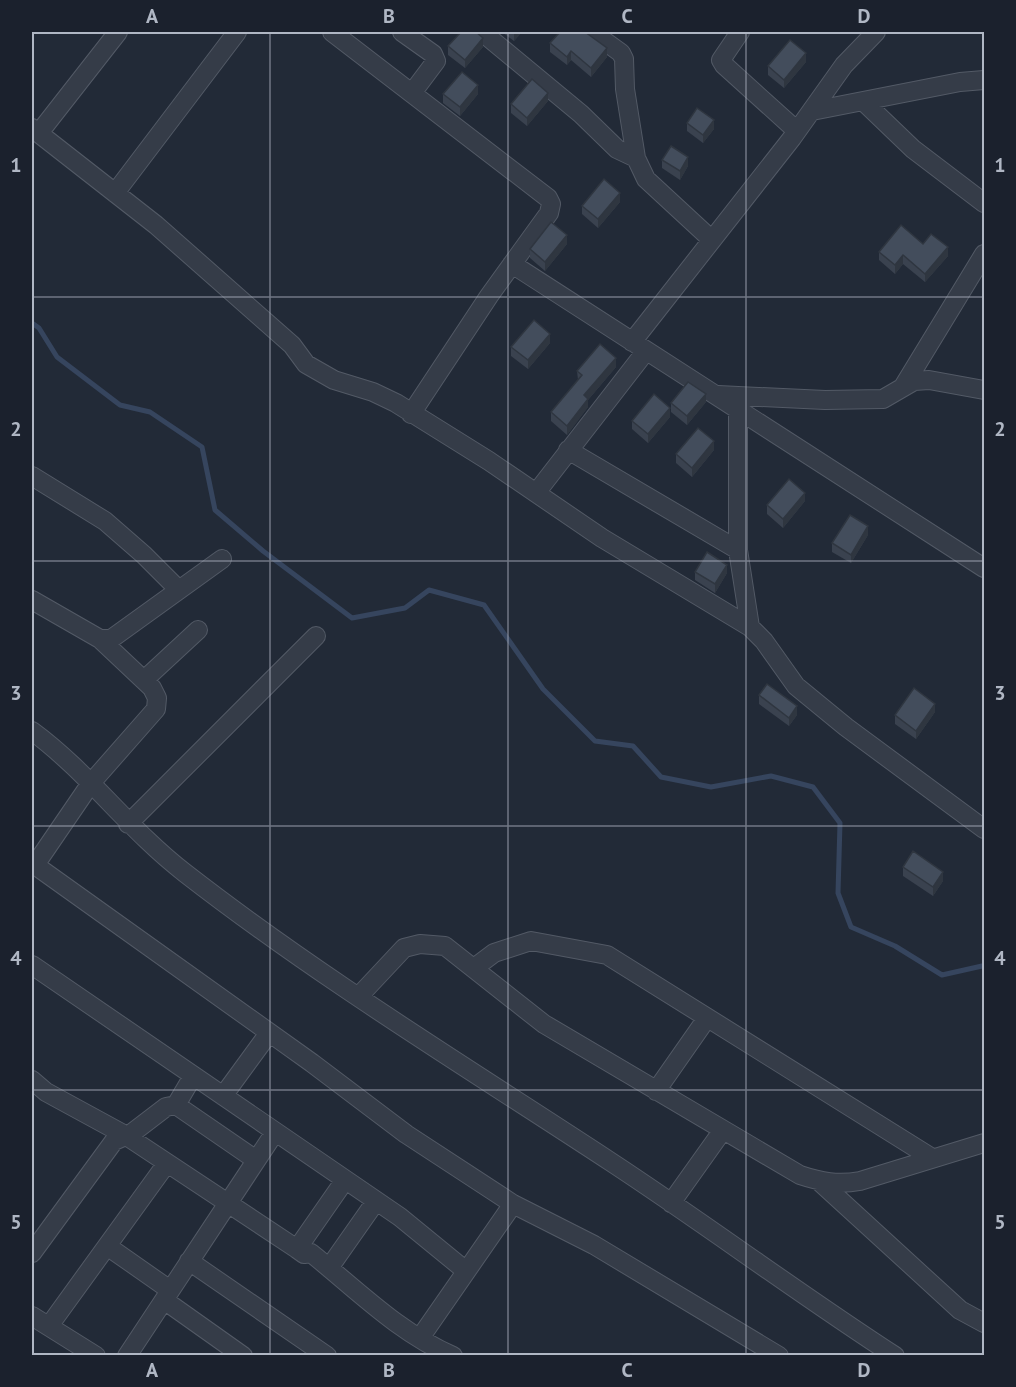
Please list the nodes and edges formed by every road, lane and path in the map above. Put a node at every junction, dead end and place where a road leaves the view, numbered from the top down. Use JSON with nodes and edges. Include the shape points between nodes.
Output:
{"nodes":[{"id":1,"x":118,"y":32,"type":"edge"},
{"id":2,"x":237,"y":32,"type":"edge"},
{"id":3,"x":332,"y":32,"type":"edge"},
{"id":4,"x":402,"y":32,"type":"edge"},
{"id":5,"x":482,"y":32,"type":"edge"},
{"id":6,"x":592,"y":32,"type":"edge"},
{"id":7,"x":740,"y":32,"type":"edge"},
{"id":8,"x":876,"y":32,"type":"edge"},
{"id":9,"x":983,"y":81,"type":"edge"},
{"id":10,"x":412,"y":93,"type":"junction"},
{"id":11,"x":863,"y":101,"type":"junction"},
{"id":12,"x":812,"y":111,"type":"junction"},
{"id":13,"x":35,"y":130,"type":"edge"},
{"id":14,"x":797,"y":131,"type":"junction"},
{"id":15,"x":636,"y":158,"type":"junction"},
{"id":16,"x":115,"y":193,"type":"junction"},
{"id":17,"x":984,"y":204,"type":"edge"},
{"id":18,"x":712,"y":240,"type":"junction"},
{"id":19,"x":984,"y":254,"type":"edge"},
{"id":20,"x":512,"y":264,"type":"junction"},
{"id":21,"x":639,"y":347,"type":"junction"},
{"id":22,"x":903,"y":387,"type":"junction"},
{"id":23,"x":984,"y":390,"type":"edge"},
{"id":24,"x":716,"y":394,"type":"junction"},
{"id":25,"x":738,"y":408,"type":"junction"},
{"id":26,"x":411,"y":414,"type":"junction"},
{"id":27,"x":568,"y":450,"type":"junction"},
{"id":28,"x":32,"y":476,"type":"edge"},
{"id":29,"x":536,"y":493,"type":"junction"},
{"id":30,"x":738,"y":550,"type":"junction"},
{"id":31,"x":222,"y":559,"type":"dead end"},
{"id":32,"x":984,"y":568,"type":"edge"},
{"id":33,"x":178,"y":590,"type":"junction"},
{"id":34,"x":33,"y":603,"type":"edge"},
{"id":35,"x":750,"y":627,"type":"junction"},
{"id":36,"x":198,"y":630,"type":"dead end"},
{"id":37,"x":316,"y":636,"type":"dead end"},
{"id":38,"x":99,"y":639,"type":"junction"},
{"id":39,"x":144,"y":680,"type":"junction"},
{"id":40,"x":32,"y":731,"type":"edge"},
{"id":41,"x":91,"y":783,"type":"junction"},
{"id":42,"x":128,"y":824,"type":"junction"},
{"id":43,"x":984,"y":829,"type":"edge"},
{"id":44,"x":33,"y":864,"type":"edge"},
{"id":45,"x":32,"y":965,"type":"edge"},
{"id":46,"x":474,"y":968,"type":"junction"},
{"id":47,"x":359,"y":996,"type":"junction"},
{"id":48,"x":707,"y":1018,"type":"junction"},
{"id":49,"x":269,"y":1033,"type":"junction"},
{"id":50,"x":194,"y":1076,"type":"junction"},
{"id":51,"x":32,"y":1080,"type":"edge"},
{"id":52,"x":656,"y":1090,"type":"junction"},
{"id":53,"x":223,"y":1096,"type":"junction"},
{"id":54,"x":176,"y":1105,"type":"junction"},
{"id":55,"x":723,"y":1130,"type":"junction"},
{"id":56,"x":275,"y":1132,"type":"junction"},
{"id":57,"x":125,"y":1135,"type":"junction"},
{"id":58,"x":984,"y":1143,"type":"edge"},
{"id":59,"x":932,"y":1158,"type":"junction"},
{"id":60,"x":256,"y":1160,"type":"junction"},
{"id":61,"x":167,"y":1163,"type":"junction"},
{"id":62,"x":345,"y":1180,"type":"junction"},
{"id":63,"x":819,"y":1181,"type":"junction"},
{"id":64,"x":376,"y":1201,"type":"junction"},
{"id":65,"x":671,"y":1203,"type":"junction"},
{"id":66,"x":227,"y":1204,"type":"junction"},
{"id":67,"x":513,"y":1204,"type":"junction"},
{"id":68,"x":107,"y":1246,"type":"junction"},
{"id":69,"x":297,"y":1249,"type":"junction"},
{"id":70,"x":32,"y":1253,"type":"edge"},
{"id":71,"x":189,"y":1261,"type":"junction"},
{"id":72,"x":329,"y":1268,"type":"junction"},
{"id":73,"x":466,"y":1271,"type":"junction"},
{"id":74,"x":167,"y":1295,"type":"junction"},
{"id":75,"x":32,"y":1316,"type":"edge"},
{"id":76,"x":984,"y":1323,"type":"edge"},
{"id":77,"x":49,"y":1326,"type":"junction"},
{"id":78,"x":420,"y":1338,"type":"junction"},
{"id":79,"x":96,"y":1356,"type":"edge"},
{"id":80,"x":127,"y":1356,"type":"edge"},
{"id":81,"x":243,"y":1356,"type":"edge"},
{"id":82,"x":327,"y":1356,"type":"edge"},
{"id":83,"x":453,"y":1356,"type":"edge"},
{"id":84,"x":779,"y":1356,"type":"edge"},
{"id":85,"x":895,"y":1356,"type":"edge"}],
"edges":[{"from":1,"to":13,"type":"street"},
{"from":2,"to":16,"type":"street"},
{"from":3,"to":10,"type":"street"},
{"from":4,"to":10,"type":"street","via":[[433,54],[436,61]]},
{"from":5,"to":15,"type":"street","via":[[617,149]]},
{"from":6,"to":15,"type":"street","via":[[621,52],[624,59]]},
{"from":7,"to":14,"type":"street","via":[[723,55],[724,65]]},
{"from":8,"to":12,"type":"street","via":[[844,65]]},
{"from":9,"to":11,"type":"street"},
{"from":10,"to":20,"type":"street","via":[[548,198],[549,213]]},
{"from":11,"to":12,"type":"street"},
{"from":11,"to":17,"type":"street","via":[[914,149]]},
{"from":12,"to":14,"type":"street"},
{"from":13,"to":16,"type":"street"},
{"from":14,"to":18,"type":"street"},
{"from":15,"to":18,"type":"street","via":[[646,179]]},
{"from":16,"to":26,"type":"street","via":[[259,315],[292,345],[306,364],[334,380],[373,392]]},
{"from":18,"to":21,"type":"street"},
{"from":19,"to":22,"type":"street"},
{"from":20,"to":21,"type":"street"},
{"from":20,"to":26,"type":"street"},
{"from":21,"to":24,"type":"street"},
{"from":21,"to":27,"type":"street"},
{"from":22,"to":23,"type":"street","via":[[929,380]]},
{"from":22,"to":24,"type":"street","via":[[884,399]]},
{"from":24,"to":25,"type":"street"},
{"from":25,"to":30,"type":"street"},
{"from":25,"to":32,"type":"street"},
{"from":26,"to":29,"type":"street"},
{"from":27,"to":29,"type":"street"},
{"from":27,"to":30,"type":"street"},
{"from":28,"to":33,"type":"street","via":[[105,521]]},
{"from":29,"to":35,"type":"street"},
{"from":30,"to":35,"type":"street"},
{"from":31,"to":33,"type":"street"},
{"from":33,"to":38,"type":"street","via":[[111,639]]},
{"from":34,"to":38,"type":"street"},
{"from":35,"to":43,"type":"street","via":[[796,686]]},
{"from":36,"to":39,"type":"street"},
{"from":37,"to":42,"type":"street"},
{"from":38,"to":39,"type":"street"},
{"from":39,"to":41,"type":"street","via":[[157,698],[156,709]]},
{"from":40,"to":41,"type":"street","via":[[64,755]]},
{"from":41,"to":42,"type":"street"},
{"from":41,"to":44,"type":"street"},
{"from":42,"to":47,"type":"street","via":[[184,872]]},
{"from":44,"to":49,"type":"street"},
{"from":45,"to":50,"type":"street"},
{"from":46,"to":47,"type":"street","via":[[445,946],[420,944],[404,948]]},
{"from":46,"to":48,"type":"street","via":[[494,953],[531,941],[589,950],[607,955]]},
{"from":46,"to":52,"type":"street","via":[[544,1024]]},
{"from":47,"to":65,"type":"street"},
{"from":48,"to":52,"type":"street"},
{"from":48,"to":59,"type":"street"},
{"from":49,"to":53,"type":"street"},
{"from":49,"to":67,"type":"street","via":[[406,1134]]},
{"from":50,"to":53,"type":"street"},
{"from":50,"to":54,"type":"street"},
{"from":51,"to":57,"type":"street","via":[[46,1092]]},
{"from":52,"to":55,"type":"street"},
{"from":53,"to":56,"type":"street"},
{"from":54,"to":57,"type":"street","via":[[166,1107]]},
{"from":54,"to":60,"type":"street"},
{"from":55,"to":63,"type":"street","via":[[800,1175]]},
{"from":55,"to":65,"type":"street"},
{"from":56,"to":60,"type":"street"},
{"from":56,"to":62,"type":"street"},
{"from":57,"to":61,"type":"street"},
{"from":57,"to":70,"type":"street","via":[[114,1141]]},
{"from":58,"to":59,"type":"street"},
{"from":59,"to":63,"type":"street","via":[[860,1181]]},
{"from":60,"to":66,"type":"street"},
{"from":61,"to":66,"type":"street"},
{"from":61,"to":68,"type":"street"},
{"from":62,"to":64,"type":"street"},
{"from":62,"to":69,"type":"street"},
{"from":63,"to":76,"type":"street","via":[[960,1310]]},
{"from":64,"to":72,"type":"street"},
{"from":64,"to":73,"type":"street"},
{"from":65,"to":85,"type":"street"},
{"from":66,"to":69,"type":"street"},
{"from":66,"to":71,"type":"street"},
{"from":67,"to":73,"type":"street"},
{"from":67,"to":84,"type":"street","via":[[594,1245]]},
{"from":68,"to":74,"type":"street"},
{"from":68,"to":77,"type":"street"},
{"from":69,"to":72,"type":"street","via":[[311,1253]]},
{"from":71,"to":74,"type":"street"},
{"from":71,"to":82,"type":"street"},
{"from":72,"to":78,"type":"street"},
{"from":73,"to":78,"type":"street"},
{"from":74,"to":80,"type":"street"},
{"from":74,"to":81,"type":"street"},
{"from":75,"to":77,"type":"street"},
{"from":77,"to":79,"type":"street"},
{"from":78,"to":83,"type":"street"}]}
